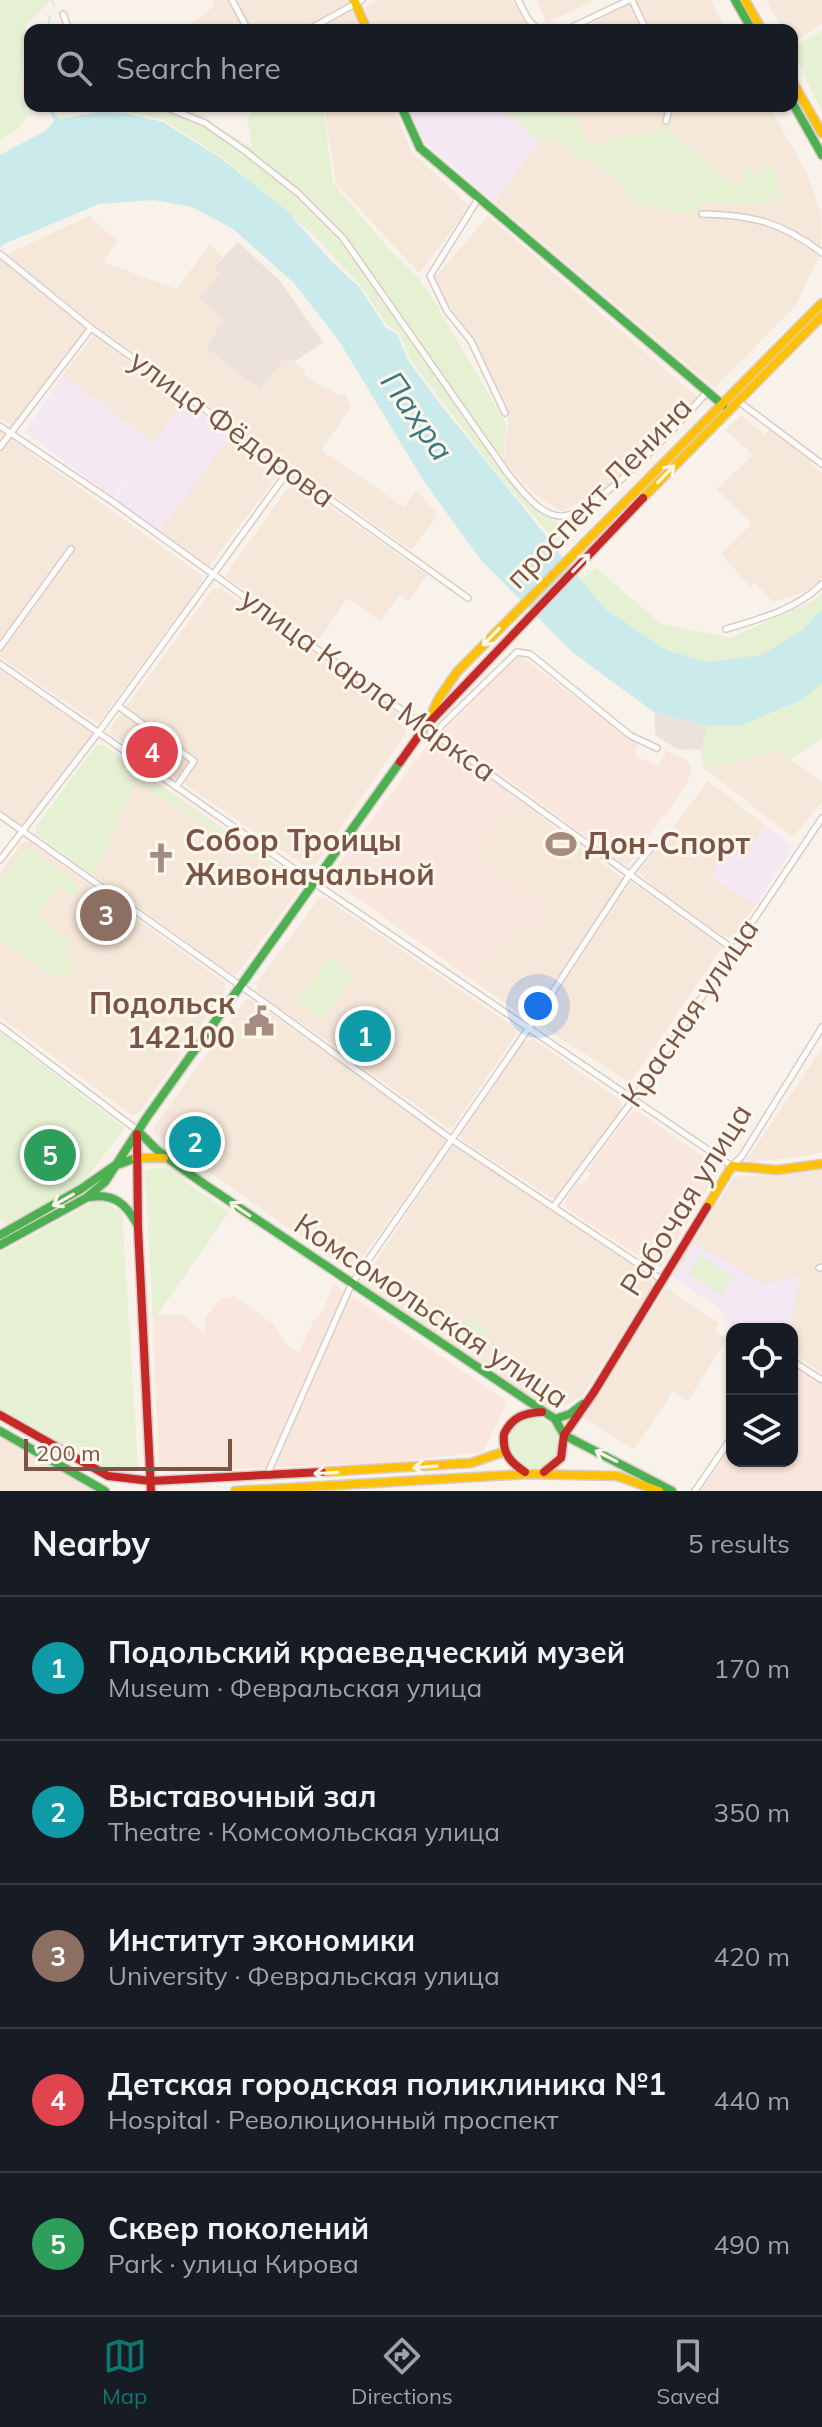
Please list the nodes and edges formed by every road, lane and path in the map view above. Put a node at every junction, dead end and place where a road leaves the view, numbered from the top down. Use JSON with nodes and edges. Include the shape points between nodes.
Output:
{"nodes":[{"id":1,"x":232,"y":0,"type":"edge"},
{"id":2,"x":518,"y":0,"type":"edge"},
{"id":3,"x":630,"y":0,"type":"edge"},
{"id":4,"x":735,"y":0,"type":"edge"},
{"id":5,"x":745,"y":0,"type":"edge"},
{"id":6,"x":357,"y":1,"type":"edge"},
{"id":7,"x":63,"y":14,"type":"dead end"},
{"id":8,"x":67,"y":24,"type":"edge"},
{"id":9,"x":245,"y":24,"type":"edge"},
{"id":10,"x":318,"y":24,"type":"edge"},
{"id":11,"x":365,"y":24,"type":"edge"},
{"id":12,"x":533,"y":24,"type":"edge"},
{"id":13,"x":579,"y":24,"type":"edge"},
{"id":14,"x":643,"y":24,"type":"edge"},
{"id":15,"x":749,"y":24,"type":"edge"},
{"id":16,"x":759,"y":24,"type":"edge"},
{"id":17,"x":798,"y":91,"type":"edge"},
{"id":18,"x":178,"y":112,"type":"edge"},
{"id":19,"x":404,"y":112,"type":"edge"},
{"id":20,"x":668,"y":112,"type":"edge"},
{"id":21,"x":798,"y":112,"type":"edge"},
{"id":22,"x":666,"y":121,"type":"dead end"},
{"id":23,"x":822,"y":133,"type":"edge"},
{"id":24,"x":822,"y":155,"type":"edge"},
{"id":25,"x":478,"y":199,"type":"junction"},
{"id":26,"x":702,"y":214,"type":"dead end"},
{"id":27,"x":822,"y":253,"type":"edge"},
{"id":28,"x":0,"y":254,"type":"edge"},
{"id":29,"x":822,"y":303,"type":"edge"},
{"id":30,"x":822,"y":316,"type":"edge"},
{"id":31,"x":91,"y":328,"type":"junction"},
{"id":32,"x":708,"y":391,"type":"junction"},
{"id":33,"x":738,"y":400,"type":"junction"},
{"id":34,"x":724,"y":406,"type":"junction"},
{"id":35,"x":505,"y":413,"type":"dead end"},
{"id":36,"x":0,"y":426,"type":"edge"},
{"id":37,"x":11,"y":434,"type":"junction"},
{"id":38,"x":0,"y":447,"type":"edge"},
{"id":39,"x":822,"y":464,"type":"edge"},
{"id":40,"x":289,"y":470,"type":"junction"},
{"id":41,"x":71,"y":549,"type":"dead end"},
{"id":42,"x":213,"y":575,"type":"junction"},
{"id":43,"x":822,"y":584,"type":"edge"},
{"id":44,"x":468,"y":598,"type":"dead end"},
{"id":45,"x":726,"y":629,"type":"dead end"},
{"id":46,"x":0,"y":647,"type":"edge"},
{"id":47,"x":0,"y":664,"type":"edge"},
{"id":48,"x":118,"y":706,"type":"junction"},
{"id":49,"x":425,"y":727,"type":"junction"},
{"id":50,"x":435,"y":732,"type":"junction"},
{"id":51,"x":98,"y":733,"type":"junction"},
{"id":52,"x":657,"y":748,"type":"dead end"},
{"id":53,"x":176,"y":787,"type":"junction"},
{"id":54,"x":0,"y":815,"type":"edge"},
{"id":55,"x":822,"y":818,"type":"edge"},
{"id":56,"x":23,"y":831,"type":"junction"},
{"id":57,"x":652,"y":847,"type":"dead end"},
{"id":58,"x":0,"y":860,"type":"edge"},
{"id":59,"x":630,"y":874,"type":"junction"},
{"id":60,"x":313,"y":882,"type":"junction"},
{"id":61,"x":733,"y":949,"type":"junction"},
{"id":62,"x":240,"y":986,"type":"junction"},
{"id":63,"x":0,"y":1026,"type":"edge"},
{"id":64,"x":822,"y":1027,"type":"edge"},
{"id":65,"x":528,"y":1029,"type":"junction"},
{"id":66,"x":633,"y":1100,"type":"junction"},
{"id":67,"x":138,"y":1131,"type":"junction"},
{"id":68,"x":451,"y":1139,"type":"junction"},
{"id":69,"x":136,"y":1158,"type":"junction"},
{"id":70,"x":168,"y":1159,"type":"junction"},
{"id":71,"x":822,"y":1164,"type":"edge"},
{"id":72,"x":114,"y":1166,"type":"junction"},
{"id":73,"x":732,"y":1166,"type":"junction"},
{"id":74,"x":86,"y":1198,"type":"junction"},
{"id":75,"x":554,"y":1206,"type":"junction"},
{"id":76,"x":0,"y":1223,"type":"edge"},
{"id":77,"x":138,"y":1228,"type":"junction"},
{"id":78,"x":9,"y":1230,"type":"junction"},
{"id":79,"x":0,"y":1235,"type":"edge"},
{"id":80,"x":0,"y":1245,"type":"edge"},
{"id":81,"x":664,"y":1281,"type":"junction"},
{"id":82,"x":351,"y":1285,"type":"junction"},
{"id":83,"x":798,"y":1365,"type":"edge"},
{"id":84,"x":822,"y":1380,"type":"edge"},
{"id":85,"x":590,"y":1398,"type":"junction"},
{"id":86,"x":543,"y":1412,"type":"junction"},
{"id":87,"x":0,"y":1415,"type":"edge"},
{"id":88,"x":555,"y":1419,"type":"junction"},
{"id":89,"x":0,"y":1431,"type":"edge"},
{"id":90,"x":564,"y":1435,"type":"junction"},
{"id":91,"x":726,"y":1446,"type":"edge"},
{"id":92,"x":503,"y":1452,"type":"junction"},
{"id":93,"x":528,"y":1474,"type":"junction"},
{"id":94,"x":539,"y":1474,"type":"junction"},
{"id":95,"x":267,"y":1475,"type":"junction"},
{"id":96,"x":151,"y":1481,"type":"junction"},
{"id":97,"x":105,"y":1491,"type":"edge"},
{"id":98,"x":151,"y":1491,"type":"edge"},
{"id":99,"x":235,"y":1491,"type":"edge"},
{"id":100,"x":659,"y":1491,"type":"edge"},
{"id":101,"x":672,"y":1491,"type":"edge"},
{"id":102,"x":695,"y":1491,"type":"edge"}],
"edges":[{"from":1,"to":9,"type":"street"},
{"from":2,"to":12,"type":"street"},
{"from":3,"to":13,"type":"street"},
{"from":3,"to":14,"type":"street"},
{"from":4,"to":15,"type":"main road"},
{"from":5,"to":16,"type":"main road"},
{"from":6,"to":10,"type":"street"},
{"from":6,"to":11,"type":"main road"},
{"from":7,"to":8,"type":"street"},
{"from":17,"to":23,"type":"main road"},
{"from":18,"to":32,"type":"street","via":[[205,123],[245,151],[343,238],[508,474],[549,512],[571,515],[616,486]]},
{"from":19,"to":25,"type":"main road","via":[[420,148]]},
{"from":20,"to":22,"type":"street"},
{"from":21,"to":24,"type":"main road"},
{"from":25,"to":32,"type":"main road"},
{"from":25,"to":35,"type":"street","via":[[430,276],[447,311],[471,341]]},
{"from":26,"to":27,"type":"street","via":[[760,219]]},
{"from":28,"to":31,"type":"street","name":"улица Фёдорова"},
{"from":29,"to":34,"type":"main road","name":"проспект Ленина"},
{"from":30,"to":33,"type":"main road","name":"проспект Ленина"},
{"from":31,"to":37,"type":"street"},
{"from":31,"to":40,"type":"street","name":"улица Фёдорова"},
{"from":32,"to":34,"type":"main road"},
{"from":33,"to":34,"type":"main road","name":"проспект Ленина"},
{"from":33,"to":39,"type":"street"},
{"from":49,"to":34,"type":"main road","name":"проспект Ленина","one_way":true,"via":[[649,493]]},
{"from":34,"to":49,"type":"main road","name":"проспект Ленина","one_way":true,"via":[[457,672]]},
{"from":36,"to":37,"type":"street","name":"улица Карла Маркса"},
{"from":37,"to":38,"type":"street"},
{"from":37,"to":42,"type":"street","name":"улица Карла Маркса"},
{"from":40,"to":42,"type":"street"},
{"from":40,"to":44,"type":"street","name":"улица Фёдорова"},
{"from":41,"to":46,"type":"street"},
{"from":42,"to":48,"type":"street"},
{"from":42,"to":49,"type":"street","name":"улица Карла Маркса"},
{"from":43,"to":45,"type":"street","via":[[764,619]]},
{"from":47,"to":51,"type":"street"},
{"from":48,"to":51,"type":"street"},
{"from":48,"to":53,"type":"street","via":[[194,761]]},
{"from":49,"to":50,"type":"street","name":"улица Карла Маркса"},
{"from":49,"to":60,"type":"main road","name":"проспект Ленина"},
{"from":50,"to":52,"type":"street","via":[[522,651],[631,736]]},
{"from":50,"to":59,"type":"street","name":"улица Карла Маркса"},
{"from":51,"to":53,"type":"street"},
{"from":51,"to":56,"type":"street"},
{"from":53,"to":60,"type":"street"},
{"from":54,"to":56,"type":"street"},
{"from":55,"to":61,"type":"street","name":"Красная улица"},
{"from":56,"to":58,"type":"street"},
{"from":56,"to":62,"type":"street"},
{"from":57,"to":59,"type":"street"},
{"from":59,"to":61,"type":"street","name":"улица Карла Маркса"},
{"from":59,"to":65,"type":"street"},
{"from":60,"to":62,"type":"main road","name":"проспект Ленина"},
{"from":60,"to":65,"type":"street"},
{"from":61,"to":66,"type":"street","name":"Красная улица"},
{"from":62,"to":67,"type":"main road","name":"проспект Ленина"},
{"from":62,"to":68,"type":"street"},
{"from":63,"to":67,"type":"street"},
{"from":64,"to":73,"type":"street","name":"Рабочая улица"},
{"from":65,"to":66,"type":"street"},
{"from":65,"to":68,"type":"street"},
{"from":66,"to":73,"type":"street"},
{"from":66,"to":75,"type":"street","name":"Красная улица"},
{"from":67,"to":69,"type":"main road"},
{"from":67,"to":70,"type":"main road","name":"Комсомольская улица"},
{"from":67,"to":72,"type":"main road","name":"проспект Ленина"},
{"from":68,"to":75,"type":"street"},
{"from":68,"to":82,"type":"street"},
{"from":69,"to":70,"type":"main road"},
{"from":69,"to":72,"type":"main road"},
{"from":69,"to":77,"type":"main road"},
{"from":82,"to":70,"type":"main road","name":"Комсомольская улица","one_way":true},
{"from":71,"to":73,"type":"main road","via":[[758,1170]]},
{"from":72,"to":74,"type":"main road"},
{"from":72,"to":78,"type":"main road","one_way":true},
{"from":73,"to":81,"type":"main road","name":"Рабочая улица"},
{"from":74,"to":77,"type":"main road","via":[[113,1198],[130,1209]]},
{"from":74,"to":80,"type":"main road"},
{"from":75,"to":81,"type":"street"},
{"from":76,"to":78,"type":"street"},
{"from":77,"to":96,"type":"main road"},
{"from":78,"to":79,"type":"main road"},
{"from":81,"to":85,"type":"main road","name":"Рабочая улица"},
{"from":82,"to":86,"type":"main road","name":"Комсомольская улица"},
{"from":82,"to":95,"type":"street"},
{"from":83,"to":84,"type":"street"},
{"from":85,"to":88,"type":"main road","name":"Рабочая улица"},
{"from":85,"to":90,"type":"main road","name":"Рабочая улица"},
{"from":86,"to":88,"type":"main road","name":"Комсомольская улица"},
{"from":86,"to":92,"type":"main road","via":[[516,1416],[502,1438]]},
{"from":87,"to":96,"type":"main road","via":[[108,1476]]},
{"from":88,"to":90,"type":"main road","name":"Комсомольская улица"},
{"from":89,"to":97,"type":"main road"},
{"from":90,"to":94,"type":"main road","via":[[560,1460]]},
{"from":101,"to":90,"type":"main road","name":"Комсомольская улица","one_way":true},
{"from":91,"to":102,"type":"street"},
{"from":92,"to":93,"type":"main road","via":[[512,1467]]},
{"from":92,"to":95,"type":"main road","one_way":true,"via":[[452,1465]]},
{"from":93,"to":94,"type":"main road"},
{"from":93,"to":99,"type":"main road"},
{"from":94,"to":100,"type":"main road","via":[[617,1476]]},
{"from":95,"to":96,"type":"main road"},
{"from":96,"to":98,"type":"main road"}]}
